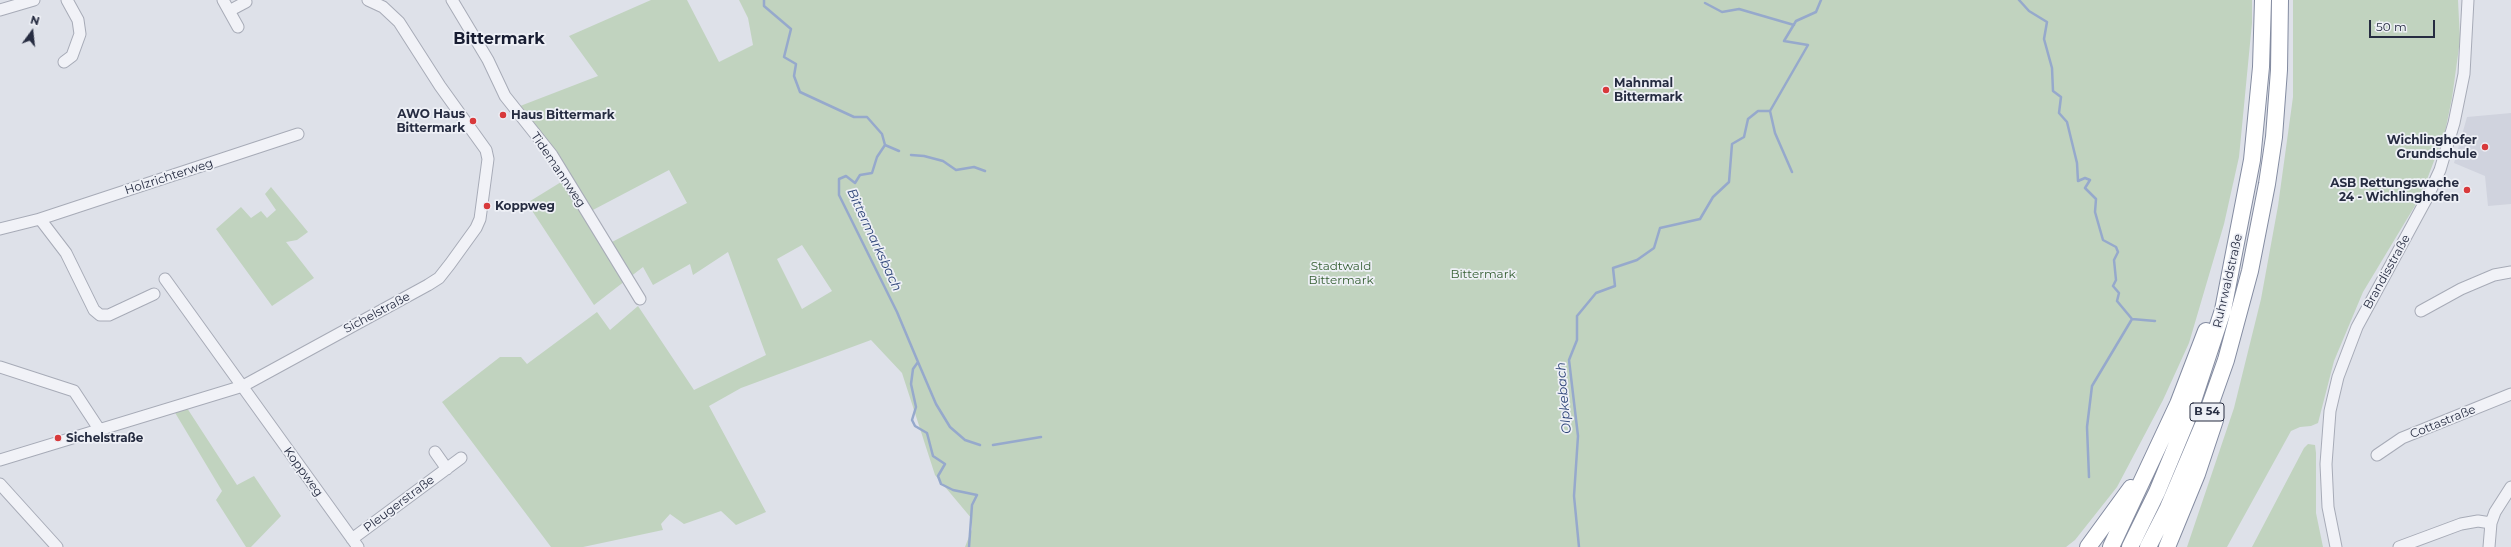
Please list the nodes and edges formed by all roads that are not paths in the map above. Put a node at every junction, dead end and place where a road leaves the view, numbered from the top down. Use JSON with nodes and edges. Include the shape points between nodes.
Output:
{"nodes":[{"id":1,"x":34,"y":0,"type":"edge"},
{"id":2,"x":67,"y":0,"type":"edge"},
{"id":3,"x":223,"y":0,"type":"edge"},
{"id":4,"x":368,"y":0,"type":"edge"},
{"id":5,"x":452,"y":0,"type":"edge"},
{"id":6,"x":2263,"y":0,"type":"edge"},
{"id":7,"x":2280,"y":0,"type":"edge"},
{"id":8,"x":2468,"y":0,"type":"edge"},
{"id":9,"x":246,"y":2,"type":"dead end"},
{"id":10,"x":0,"y":10,"type":"edge"},
{"id":11,"x":229,"y":11,"type":"junction"},
{"id":12,"x":238,"y":27,"type":"dead end"},
{"id":13,"x":64,"y":62,"type":"dead end"},
{"id":14,"x":298,"y":134,"type":"dead end"},
{"id":15,"x":40,"y":220,"type":"junction"},
{"id":16,"x":0,"y":229,"type":"edge"},
{"id":17,"x":2250,"y":272,"type":"junction"},
{"id":18,"x":2511,"y":272,"type":"edge"},
{"id":19,"x":165,"y":279,"type":"dead end"},
{"id":20,"x":2228,"y":280,"type":"junction"},
{"id":21,"x":154,"y":294,"type":"dead end"},
{"id":22,"x":640,"y":299,"type":"dead end"},
{"id":23,"x":2421,"y":311,"type":"dead end"},
{"id":24,"x":0,"y":367,"type":"edge"},
{"id":25,"x":243,"y":386,"type":"junction"},
{"id":26,"x":2511,"y":394,"type":"edge"},
{"id":27,"x":99,"y":429,"type":"junction"},
{"id":28,"x":2157,"y":451,"type":"junction"},
{"id":29,"x":435,"y":452,"type":"dead end"},
{"id":30,"x":2377,"y":455,"type":"dead end"},
{"id":31,"x":461,"y":458,"type":"dead end"},
{"id":32,"x":0,"y":460,"type":"edge"},
{"id":33,"x":447,"y":469,"type":"junction"},
{"id":34,"x":0,"y":484,"type":"edge"},
{"id":35,"x":2511,"y":487,"type":"edge"},
{"id":36,"x":2491,"y":523,"type":"junction"},
{"id":37,"x":355,"y":543,"type":"edge"},
{"id":38,"x":2168,"y":545,"type":"edge"},
{"id":39,"x":57,"y":547,"type":"edge"},
{"id":40,"x":2088,"y":547,"type":"edge"},
{"id":41,"x":2111,"y":547,"type":"edge"},
{"id":42,"x":2130,"y":547,"type":"edge"},
{"id":43,"x":2148,"y":547,"type":"edge"},
{"id":44,"x":2336,"y":547,"type":"edge"},
{"id":45,"x":2399,"y":547,"type":"edge"},
{"id":46,"x":2489,"y":547,"type":"edge"}],
"edges":[{"from":1,"to":10,"type":"street"},
{"from":2,"to":13,"type":"street","via":[[78,20],[80,34],[72,56]]},
{"from":3,"to":11,"type":"street"},
{"from":4,"to":25,"type":"street","name":"Sichelstraße","via":[[392,14],[399,22],[440,86],[486,150],[488,159],[480,219],[439,278]]},
{"from":5,"to":22,"type":"street","name":"Tidemannweg","via":[[506,96],[552,155]]},
{"from":6,"to":20,"type":"highway","name":"Ruhrwaldstraße","number":"B 54","via":[[2261,67],[2252,160]]},
{"from":7,"to":17,"type":"highway","number":"B 54","via":[[2279,70],[2274,137]]},
{"from":8,"to":44,"type":"street","name":"Brandisstraße","via":[[2464,74],[2454,123],[2440,170],[2356,327],[2334,393],[2327,435],[2326,464],[2328,507]]},
{"from":9,"to":11,"type":"street"},
{"from":11,"to":12,"type":"street"},
{"from":14,"to":15,"type":"street","name":"Holzrichterweg"},
{"from":15,"to":16,"type":"street","name":"Holzrichterweg"},
{"from":15,"to":21,"type":"street","via":[[66,253],[94,310],[100,315],[109,315]]},
{"from":17,"to":38,"type":"highway","via":[[2246,315],[2236,351],[2197,474]]},
{"from":17,"to":43,"type":"highway","number":"B 54","via":[[2226,360],[2203,425],[2167,510]]},
{"from":18,"to":23,"type":"street","via":[[2494,275],[2461,289]]},
{"from":19,"to":25,"type":"street","name":"Koppweg"},
{"from":20,"to":28,"type":"highway","via":[[2214,308]]},
{"from":20,"to":42,"type":"highway","name":"Ruhrwaldstraße","number":"B 54","via":[[2223,310],[2186,422]]},
{"from":24,"to":27,"type":"street","via":[[74,391]]},
{"from":25,"to":27,"type":"street","name":"Sichelstraße"},
{"from":25,"to":37,"type":"street","name":"Koppweg"},
{"from":26,"to":30,"type":"street","name":"Cottastraße","via":[[2402,438]]},
{"from":27,"to":32,"type":"street","name":"Sichelstraße"},
{"from":28,"to":40,"type":"highway"},
{"from":28,"to":41,"type":"highway"},
{"from":29,"to":33,"type":"street","name":"Pleugerstraße"},
{"from":31,"to":33,"type":"street","name":"Pleugerstraße"},
{"from":33,"to":37,"type":"street","name":"Pleugerstraße"},
{"from":34,"to":39,"type":"street"},
{"from":35,"to":36,"type":"street"},
{"from":36,"to":45,"type":"street","via":[[2478,521],[2461,524]]},
{"from":36,"to":46,"type":"street"}]}
